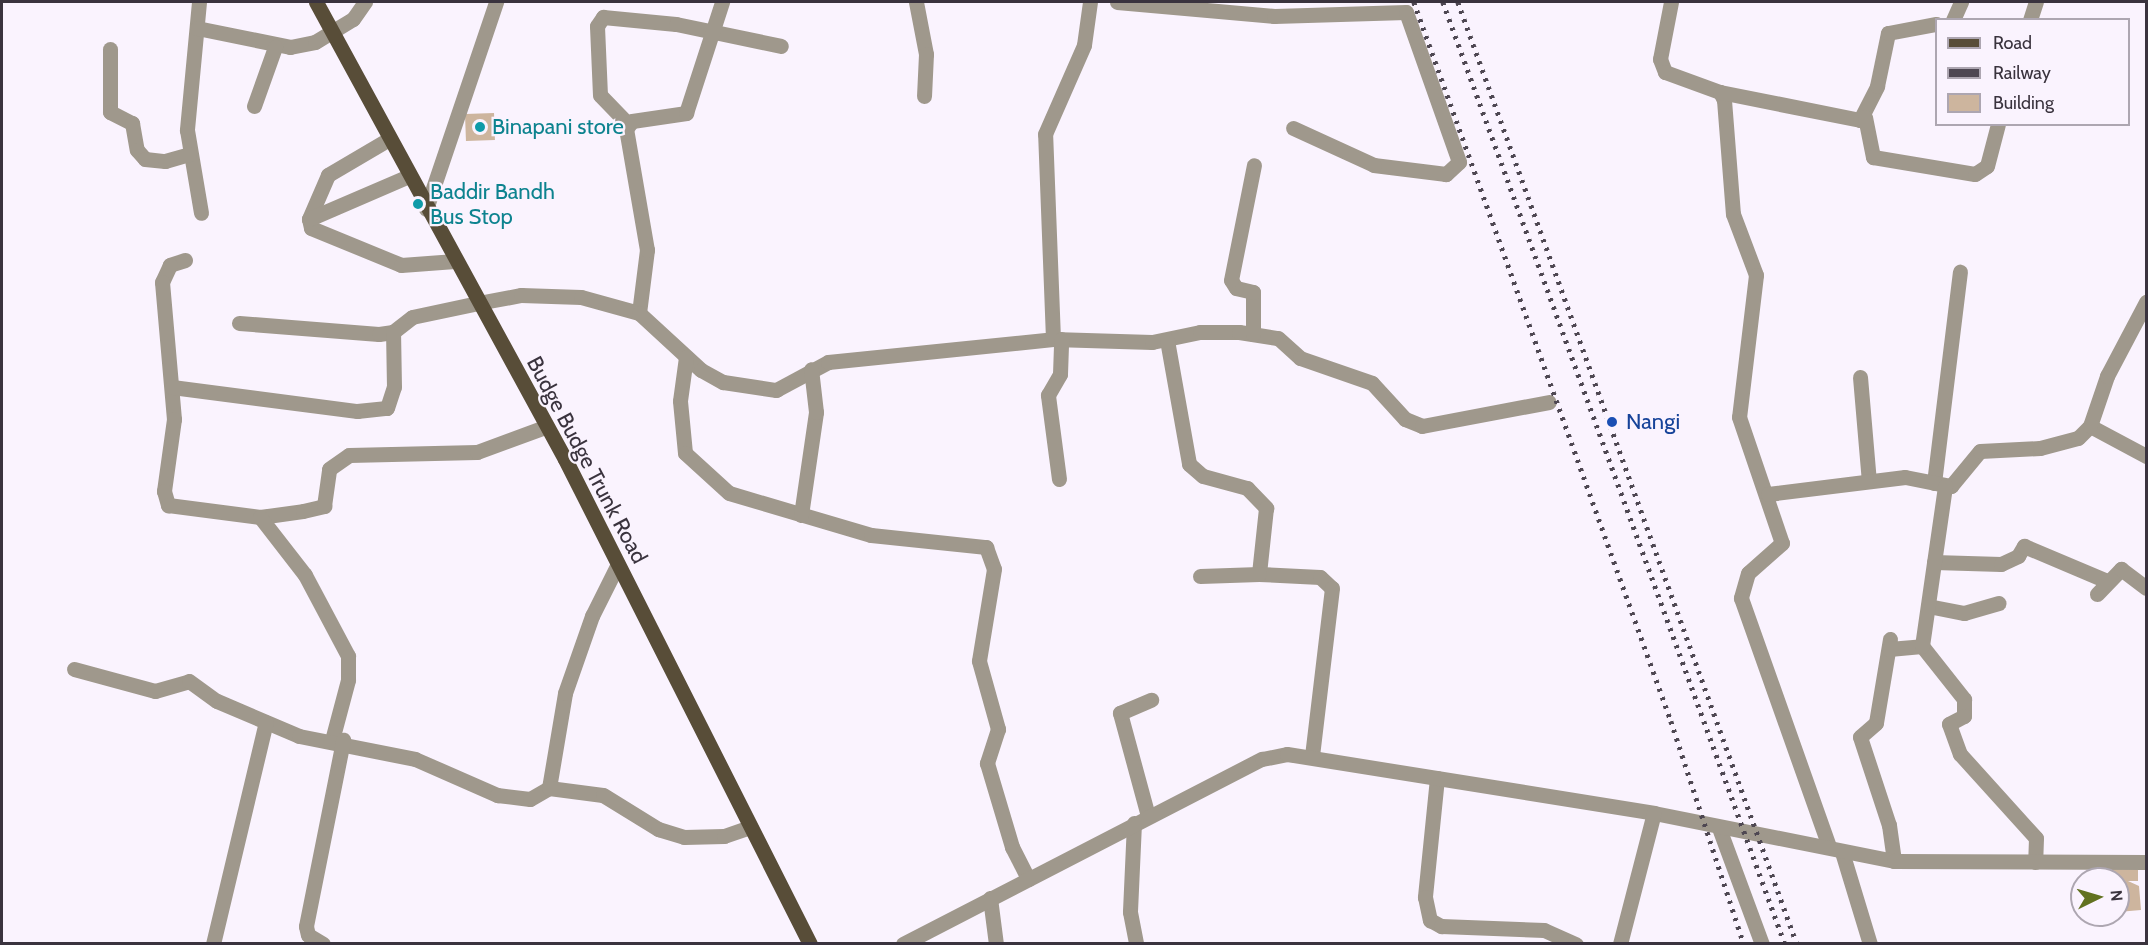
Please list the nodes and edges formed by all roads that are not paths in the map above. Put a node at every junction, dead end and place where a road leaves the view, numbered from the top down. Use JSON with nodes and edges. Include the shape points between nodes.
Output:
{"nodes":[{"id":1,"x":199,"y":2,"type":"edge"},
{"id":2,"x":316,"y":2,"type":"edge"},
{"id":3,"x":365,"y":2,"type":"edge"},
{"id":4,"x":496,"y":2,"type":"edge"},
{"id":5,"x":722,"y":2,"type":"edge"},
{"id":6,"x":916,"y":2,"type":"edge"},
{"id":7,"x":1090,"y":2,"type":"edge"},
{"id":8,"x":1117,"y":2,"type":"edge"},
{"id":9,"x":1666,"y":2,"type":"edge"},
{"id":10,"x":1961,"y":2,"type":"edge"},
{"id":11,"x":2036,"y":2,"type":"edge"},
{"id":12,"x":1156,"y":5,"type":"edge"},
{"id":13,"x":1186,"y":6,"type":"edge"},
{"id":14,"x":1302,"y":8,"type":"edge"},
{"id":15,"x":1954,"y":18,"type":"edge"},
{"id":16,"x":2031,"y":18,"type":"edge"},
{"id":17,"x":1935,"y":24,"type":"edge"},
{"id":18,"x":197,"y":28,"type":"junction"},
{"id":19,"x":332,"y":32,"type":"junction"},
{"id":20,"x":711,"y":32,"type":"junction"},
{"id":21,"x":781,"y":46,"type":"dead end"},
{"id":22,"x":275,"y":47,"type":"junction"},
{"id":23,"x":110,"y":50,"type":"dead end"},
{"id":24,"x":1720,"y":92,"type":"junction"},
{"id":25,"x":924,"y":96,"type":"dead end"},
{"id":26,"x":254,"y":106,"type":"dead end"},
{"id":27,"x":1865,"y":117,"type":"junction"},
{"id":28,"x":628,"y":124,"type":"junction"},
{"id":29,"x":1997,"y":126,"type":"edge"},
{"id":30,"x":1293,"y":128,"type":"dead end"},
{"id":31,"x":389,"y":139,"type":"junction"},
{"id":32,"x":189,"y":154,"type":"junction"},
{"id":33,"x":1254,"y":165,"type":"dead end"},
{"id":34,"x":409,"y":176,"type":"junction"},
{"id":35,"x":426,"y":209,"type":"junction"},
{"id":36,"x":201,"y":213,"type":"dead end"},
{"id":37,"x":309,"y":219,"type":"junction"},
{"id":38,"x":185,"y":260,"type":"dead end"},
{"id":39,"x":455,"y":261,"type":"junction"},
{"id":40,"x":1960,"y":272,"type":"dead end"},
{"id":41,"x":2146,"y":302,"type":"edge"},
{"id":42,"x":478,"y":303,"type":"junction"},
{"id":43,"x":639,"y":313,"type":"junction"},
{"id":44,"x":239,"y":323,"type":"dead end"},
{"id":45,"x":393,"y":332,"type":"junction"},
{"id":46,"x":1253,"y":334,"type":"junction"},
{"id":47,"x":1057,"y":339,"type":"junction"},
{"id":48,"x":1167,"y":340,"type":"junction"},
{"id":49,"x":686,"y":357,"type":"junction"},
{"id":50,"x":811,"y":369,"type":"junction"},
{"id":51,"x":1860,"y":377,"type":"dead end"},
{"id":52,"x":172,"y":387,"type":"junction"},
{"id":53,"x":1549,"y":402,"type":"dead end"},
{"id":54,"x":2090,"y":426,"type":"junction"},
{"id":55,"x":545,"y":427,"type":"junction"},
{"id":56,"x":2146,"y":456,"type":"edge"},
{"id":57,"x":1059,"y":479,"type":"dead end"},
{"id":58,"x":1869,"y":481,"type":"junction"},
{"id":59,"x":1940,"y":485,"type":"junction"},
{"id":60,"x":1768,"y":494,"type":"junction"},
{"id":61,"x":801,"y":516,"type":"junction"},
{"id":62,"x":260,"y":517,"type":"junction"},
{"id":63,"x":1934,"y":562,"type":"junction"},
{"id":64,"x":617,"y":566,"type":"junction"},
{"id":65,"x":1258,"y":574,"type":"junction"},
{"id":66,"x":1200,"y":576,"type":"dead end"},
{"id":67,"x":2146,"y":588,"type":"edge"},
{"id":68,"x":1999,"y":603,"type":"dead end"},
{"id":69,"x":1928,"y":606,"type":"junction"},
{"id":70,"x":1922,"y":646,"type":"junction"},
{"id":71,"x":75,"y":669,"type":"dead end"},
{"id":72,"x":1151,"y":700,"type":"dead end"},
{"id":73,"x":266,"y":722,"type":"junction"},
{"id":74,"x":337,"y":740,"type":"junction"},
{"id":75,"x":1312,"y":755,"type":"junction"},
{"id":76,"x":1437,"y":778,"type":"junction"},
{"id":77,"x":549,"y":788,"type":"junction"},
{"id":78,"x":1654,"y":813,"type":"junction"},
{"id":79,"x":1149,"y":816,"type":"junction"},
{"id":80,"x":1134,"y":824,"type":"junction"},
{"id":81,"x":750,"y":827,"type":"junction"},
{"id":82,"x":1719,"y":828,"type":"junction"},
{"id":83,"x":1836,"y":850,"type":"junction"},
{"id":84,"x":1894,"y":861,"type":"junction"},
{"id":85,"x":2035,"y":862,"type":"junction"},
{"id":86,"x":2146,"y":862,"type":"edge"},
{"id":87,"x":1028,"y":879,"type":"junction"},
{"id":88,"x":990,"y":898,"type":"junction"},
{"id":89,"x":213,"y":944,"type":"edge"},
{"id":90,"x":323,"y":944,"type":"edge"},
{"id":91,"x":810,"y":944,"type":"edge"},
{"id":92,"x":903,"y":944,"type":"edge"},
{"id":93,"x":996,"y":944,"type":"edge"},
{"id":94,"x":1136,"y":944,"type":"edge"},
{"id":95,"x":1576,"y":944,"type":"edge"},
{"id":96,"x":1620,"y":944,"type":"edge"},
{"id":97,"x":1762,"y":944,"type":"edge"},
{"id":98,"x":1870,"y":944,"type":"edge"}],
"edges":[{"from":1,"to":18,"type":"street"},
{"from":2,"to":19,"type":"main road","name":"Budge Budge Trunk Road"},
{"from":3,"to":19,"type":"street","via":[[352,20]]},
{"from":4,"to":35,"type":"street"},
{"from":5,"to":20,"type":"street"},
{"from":6,"to":25,"type":"street","via":[[926,54]]},
{"from":7,"to":47,"type":"street","via":[[1084,45],[1045,134]]},
{"from":8,"to":12,"type":"street"},
{"from":9,"to":24,"type":"street","via":[[1660,59],[1665,72]]},
{"from":10,"to":15,"type":"street"},
{"from":11,"to":16,"type":"street"},
{"from":12,"to":13,"type":"street"},
{"from":13,"to":14,"type":"street"},
{"from":14,"to":30,"type":"street","via":[[1406,12],[1459,162],[1446,174],[1374,165]]},
{"from":17,"to":27,"type":"street","via":[[1888,33]]},
{"from":18,"to":22,"type":"street"},
{"from":18,"to":32,"type":"street"},
{"from":19,"to":22,"type":"street","via":[[315,42]]},
{"from":19,"to":31,"type":"main road","name":"Budge Budge Trunk Road"},
{"from":20,"to":21,"type":"street"},
{"from":20,"to":28,"type":"street","via":[[686,113]]},
{"from":20,"to":28,"type":"street","via":[[616,16],[599,20],[600,95]]},
{"from":22,"to":26,"type":"street"},
{"from":23,"to":32,"type":"street","via":[[110,112],[132,123],[137,150],[145,159],[165,161]]},
{"from":24,"to":27,"type":"street","via":[[1853,120]]},
{"from":24,"to":60,"type":"street","via":[[1733,214],[1756,275],[1739,417]]},
{"from":27,"to":29,"type":"street","via":[[1874,157],[1975,174],[1987,165]]},
{"from":28,"to":43,"type":"street","via":[[626,145],[646,250]]},
{"from":31,"to":34,"type":"main road","name":"Budge Budge Trunk Road"},
{"from":31,"to":37,"type":"street","via":[[328,175]]},
{"from":32,"to":36,"type":"street"},
{"from":33,"to":46,"type":"street","via":[[1231,280],[1236,288],[1253,292]]},
{"from":34,"to":35,"type":"main road","name":"Budge Budge Trunk Road"},
{"from":34,"to":37,"type":"street"},
{"from":35,"to":39,"type":"main road","name":"Budge Budge Trunk Road"},
{"from":37,"to":39,"type":"street","via":[[317,234],[401,266]]},
{"from":38,"to":52,"type":"street","via":[[170,265],[162,282]]},
{"from":39,"to":42,"type":"main road","name":"Budge Budge Trunk Road"},
{"from":40,"to":59,"type":"street"},
{"from":41,"to":54,"type":"street","via":[[2107,376]]},
{"from":42,"to":43,"type":"street","via":[[521,295],[581,297]]},
{"from":42,"to":45,"type":"street","via":[[411,317]]},
{"from":42,"to":55,"type":"main road","name":"Budge Budge Trunk Road"},
{"from":43,"to":49,"type":"street"},
{"from":44,"to":45,"type":"street"},
{"from":45,"to":52,"type":"street","via":[[394,387],[387,408],[357,411]]},
{"from":46,"to":48,"type":"street","via":[[1216,330]]},
{"from":46,"to":53,"type":"street","via":[[1278,338],[1300,358],[1372,383],[1405,419],[1422,426]]},
{"from":47,"to":48,"type":"street"},
{"from":47,"to":50,"type":"street","via":[[828,362]]},
{"from":47,"to":57,"type":"street","via":[[1060,374],[1048,395]]},
{"from":48,"to":65,"type":"street","via":[[1189,464],[1203,476],[1247,488],[1266,508]]},
{"from":49,"to":50,"type":"street","via":[[723,382],[758,390],[776,390]]},
{"from":49,"to":61,"type":"street","via":[[680,401],[685,453],[729,492]]},
{"from":50,"to":61,"type":"street","via":[[816,412]]},
{"from":51,"to":58,"type":"street"},
{"from":52,"to":62,"type":"street","via":[[168,505]]},
{"from":54,"to":56,"type":"street"},
{"from":54,"to":59,"type":"street","via":[[2078,438],[2050,446],[1976,453],[1959,483]]},
{"from":55,"to":62,"type":"street","via":[[477,452],[349,455],[329,469],[324,507]]},
{"from":55,"to":64,"type":"main road","name":"Budge Budge Trunk Road"},
{"from":58,"to":59,"type":"street","via":[[1917,477]]},
{"from":58,"to":60,"type":"street"},
{"from":59,"to":63,"type":"street"},
{"from":60,"to":83,"type":"street","via":[[1782,543],[1748,573],[1741,598]]},
{"from":61,"to":87,"type":"street","via":[[871,535],[986,547],[994,569],[979,661],[998,729],[987,764]]},
{"from":62,"to":74,"type":"street","via":[[305,575],[348,656],[348,680]]},
{"from":63,"to":67,"type":"street","via":[[2001,564],[2018,556],[2024,546],[2102,587],[2121,569]]},
{"from":63,"to":69,"type":"street"},
{"from":64,"to":77,"type":"street","via":[[592,616],[565,693]]},
{"from":64,"to":81,"type":"main road","name":"Budge Budge Trunk Road"},
{"from":65,"to":66,"type":"street"},
{"from":65,"to":75,"type":"street","via":[[1320,577],[1332,588]]},
{"from":68,"to":69,"type":"street","via":[[1964,613]]},
{"from":69,"to":70,"type":"street"},
{"from":70,"to":84,"type":"street","via":[[1889,644],[1876,700],[1876,723],[1860,737],[1889,825]]},
{"from":70,"to":85,"type":"street","via":[[1964,699],[1964,716],[1949,724],[1960,754],[2036,838]]},
{"from":71,"to":73,"type":"street","via":[[155,692],[189,681],[217,701]]},
{"from":72,"to":79,"type":"street","via":[[1120,713]]},
{"from":73,"to":74,"type":"street","via":[[299,736]]},
{"from":73,"to":89,"type":"street"},
{"from":74,"to":77,"type":"street","via":[[415,759],[517,800],[540,797]]},
{"from":74,"to":90,"type":"street","via":[[306,926],[308,935]]},
{"from":75,"to":76,"type":"street"},
{"from":75,"to":79,"type":"street","via":[[1262,759]]},
{"from":76,"to":78,"type":"street"},
{"from":76,"to":95,"type":"street","via":[[1425,897],[1430,920],[1441,926],[1544,930]]},
{"from":77,"to":81,"type":"street","via":[[603,795],[658,829],[684,837],[724,836]]},
{"from":78,"to":82,"type":"street"},
{"from":78,"to":96,"type":"street"},
{"from":79,"to":80,"type":"street"},
{"from":80,"to":87,"type":"street"},
{"from":80,"to":94,"type":"street","via":[[1130,912]]},
{"from":81,"to":91,"type":"main road","name":"Budge Budge Trunk Road"},
{"from":82,"to":83,"type":"street"},
{"from":82,"to":97,"type":"street"},
{"from":83,"to":84,"type":"street"},
{"from":83,"to":98,"type":"street"},
{"from":84,"to":85,"type":"street"},
{"from":85,"to":86,"type":"street"},
{"from":87,"to":88,"type":"street"},
{"from":88,"to":92,"type":"street"},
{"from":88,"to":93,"type":"street"}]}
